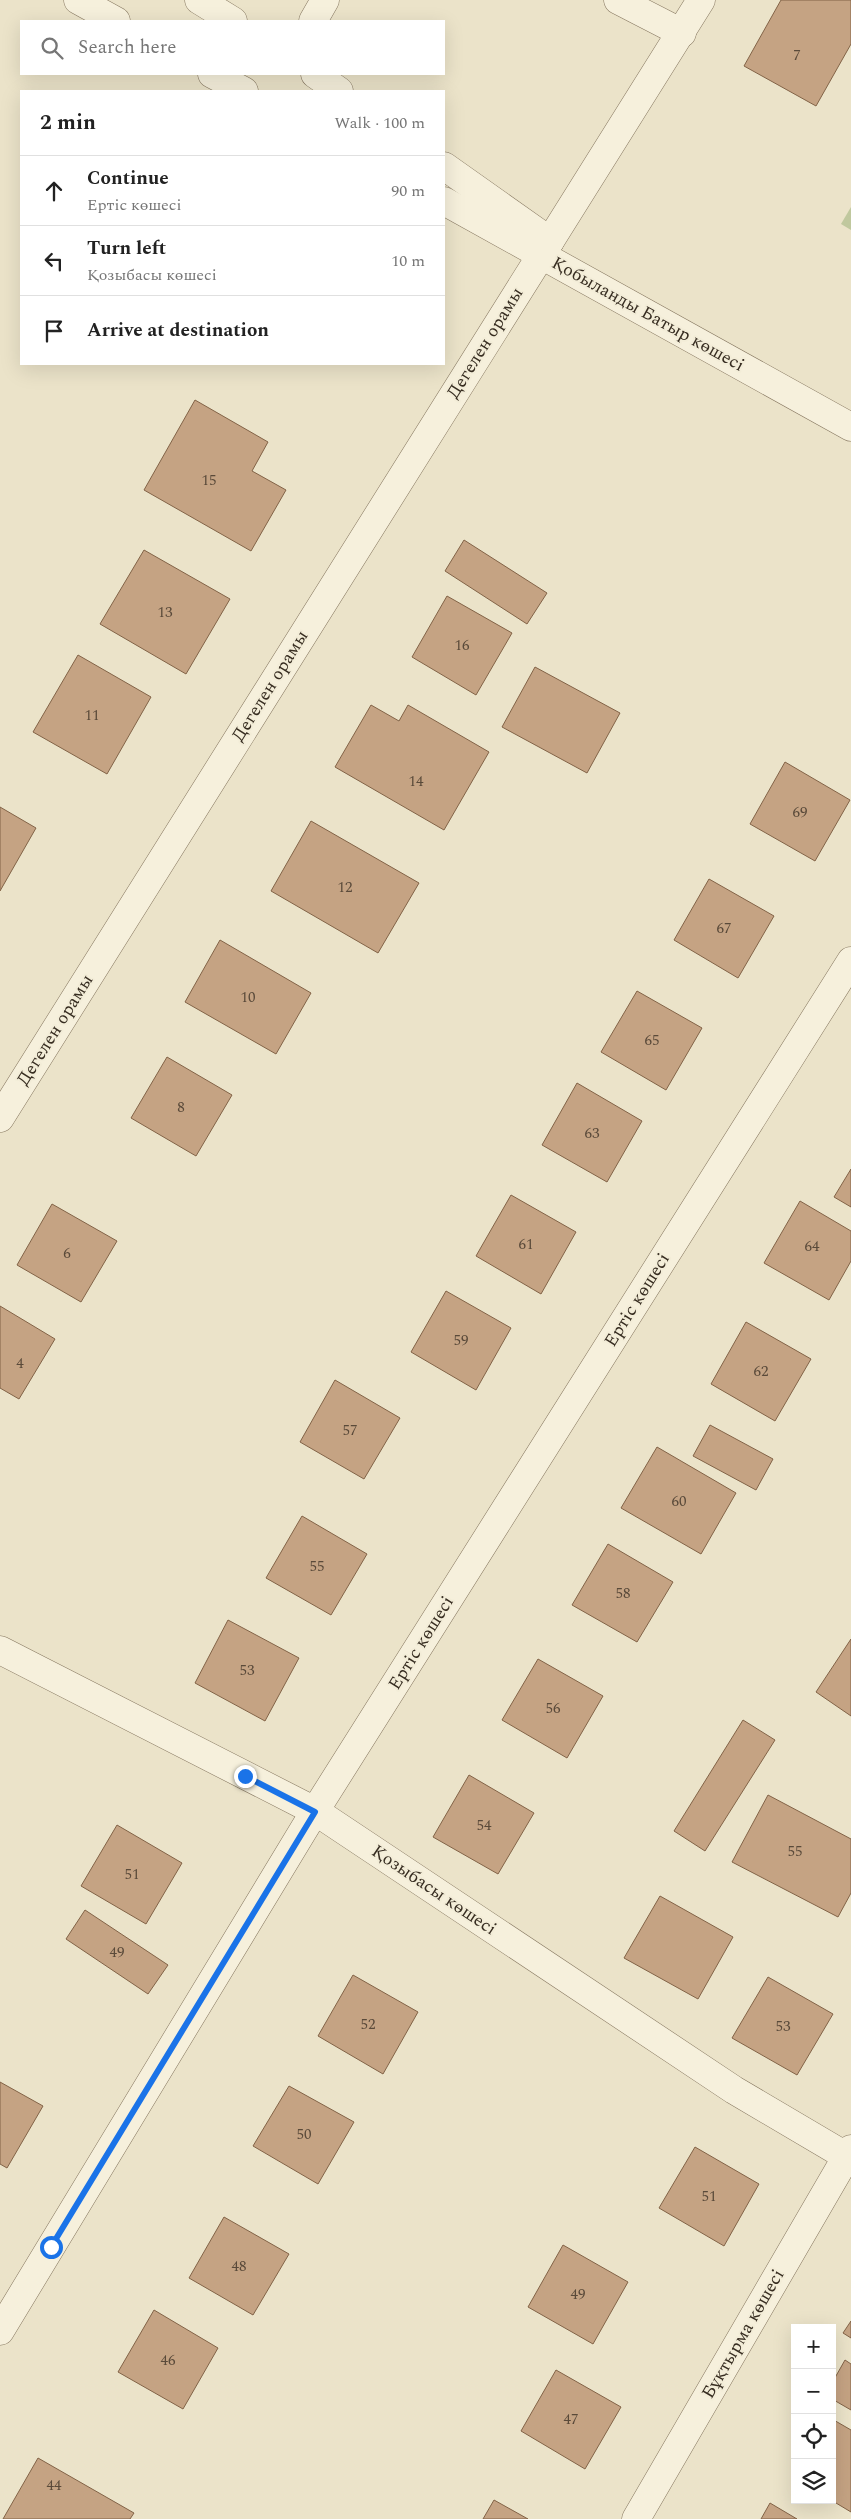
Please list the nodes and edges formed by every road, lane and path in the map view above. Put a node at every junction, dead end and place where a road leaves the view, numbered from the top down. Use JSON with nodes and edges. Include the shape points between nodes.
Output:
{"nodes":[{"id":1,"x":78,"y":0,"type":"edge"},
{"id":2,"x":199,"y":0,"type":"edge"},
{"id":3,"x":325,"y":0,"type":"edge"},
{"id":4,"x":618,"y":0,"type":"edge"},
{"id":5,"x":701,"y":0,"type":"edge"},
{"id":6,"x":114,"y":20,"type":"edge"},
{"id":7,"x":231,"y":20,"type":"edge"},
{"id":8,"x":314,"y":20,"type":"edge"},
{"id":9,"x":682,"y":33,"type":"junction"},
{"id":10,"x":214,"y":75,"type":"edge"},
{"id":11,"x":316,"y":75,"type":"edge"},
{"id":12,"x":242,"y":90,"type":"edge"},
{"id":13,"x":338,"y":90,"type":"edge"},
{"id":14,"x":445,"y":167,"type":"edge"},
{"id":15,"x":445,"y":201,"type":"edge"},
{"id":16,"x":545,"y":248,"type":"junction"},
{"id":17,"x":851,"y":427,"type":"edge"},
{"id":18,"x":851,"y":961,"type":"edge"},
{"id":19,"x":0,"y":1118,"type":"edge"},
{"id":20,"x":0,"y":1650,"type":"edge"},
{"id":21,"x":315,"y":1812,"type":"junction"},
{"id":22,"x":849,"y":2154,"type":"edge"},
{"id":23,"x":0,"y":2331,"type":"edge"},
{"id":24,"x":636,"y":2519,"type":"edge"}],
"edges":[{"from":1,"to":6,"type":"street"},
{"from":2,"to":7,"type":"street"},
{"from":3,"to":8,"type":"street"},
{"from":4,"to":9,"type":"street"},
{"from":5,"to":9,"type":"street","name":"Дегелен орамы"},
{"from":9,"to":16,"type":"street","name":"Дегелен орамы"},
{"from":10,"to":12,"type":"street"},
{"from":11,"to":13,"type":"street"},
{"from":14,"to":16,"type":"street"},
{"from":15,"to":16,"type":"street","name":"Қобыланды Батыр көшесі"},
{"from":16,"to":17,"type":"street","name":"Қобыланды Батыр көшесі"},
{"from":16,"to":19,"type":"street","name":"Дегелен орамы"},
{"from":18,"to":21,"type":"street","name":"Ертіс көшесі"},
{"from":20,"to":21,"type":"street","name":"Қозыбасы көшесі"},
{"from":21,"to":22,"type":"street","name":"Қозыбасы көшесі","via":[[734,2090]]},
{"from":21,"to":23,"type":"street","name":"Ертіс көшесі"},
{"from":22,"to":24,"type":"street","name":"Бұқтырма көшесі"}]}
